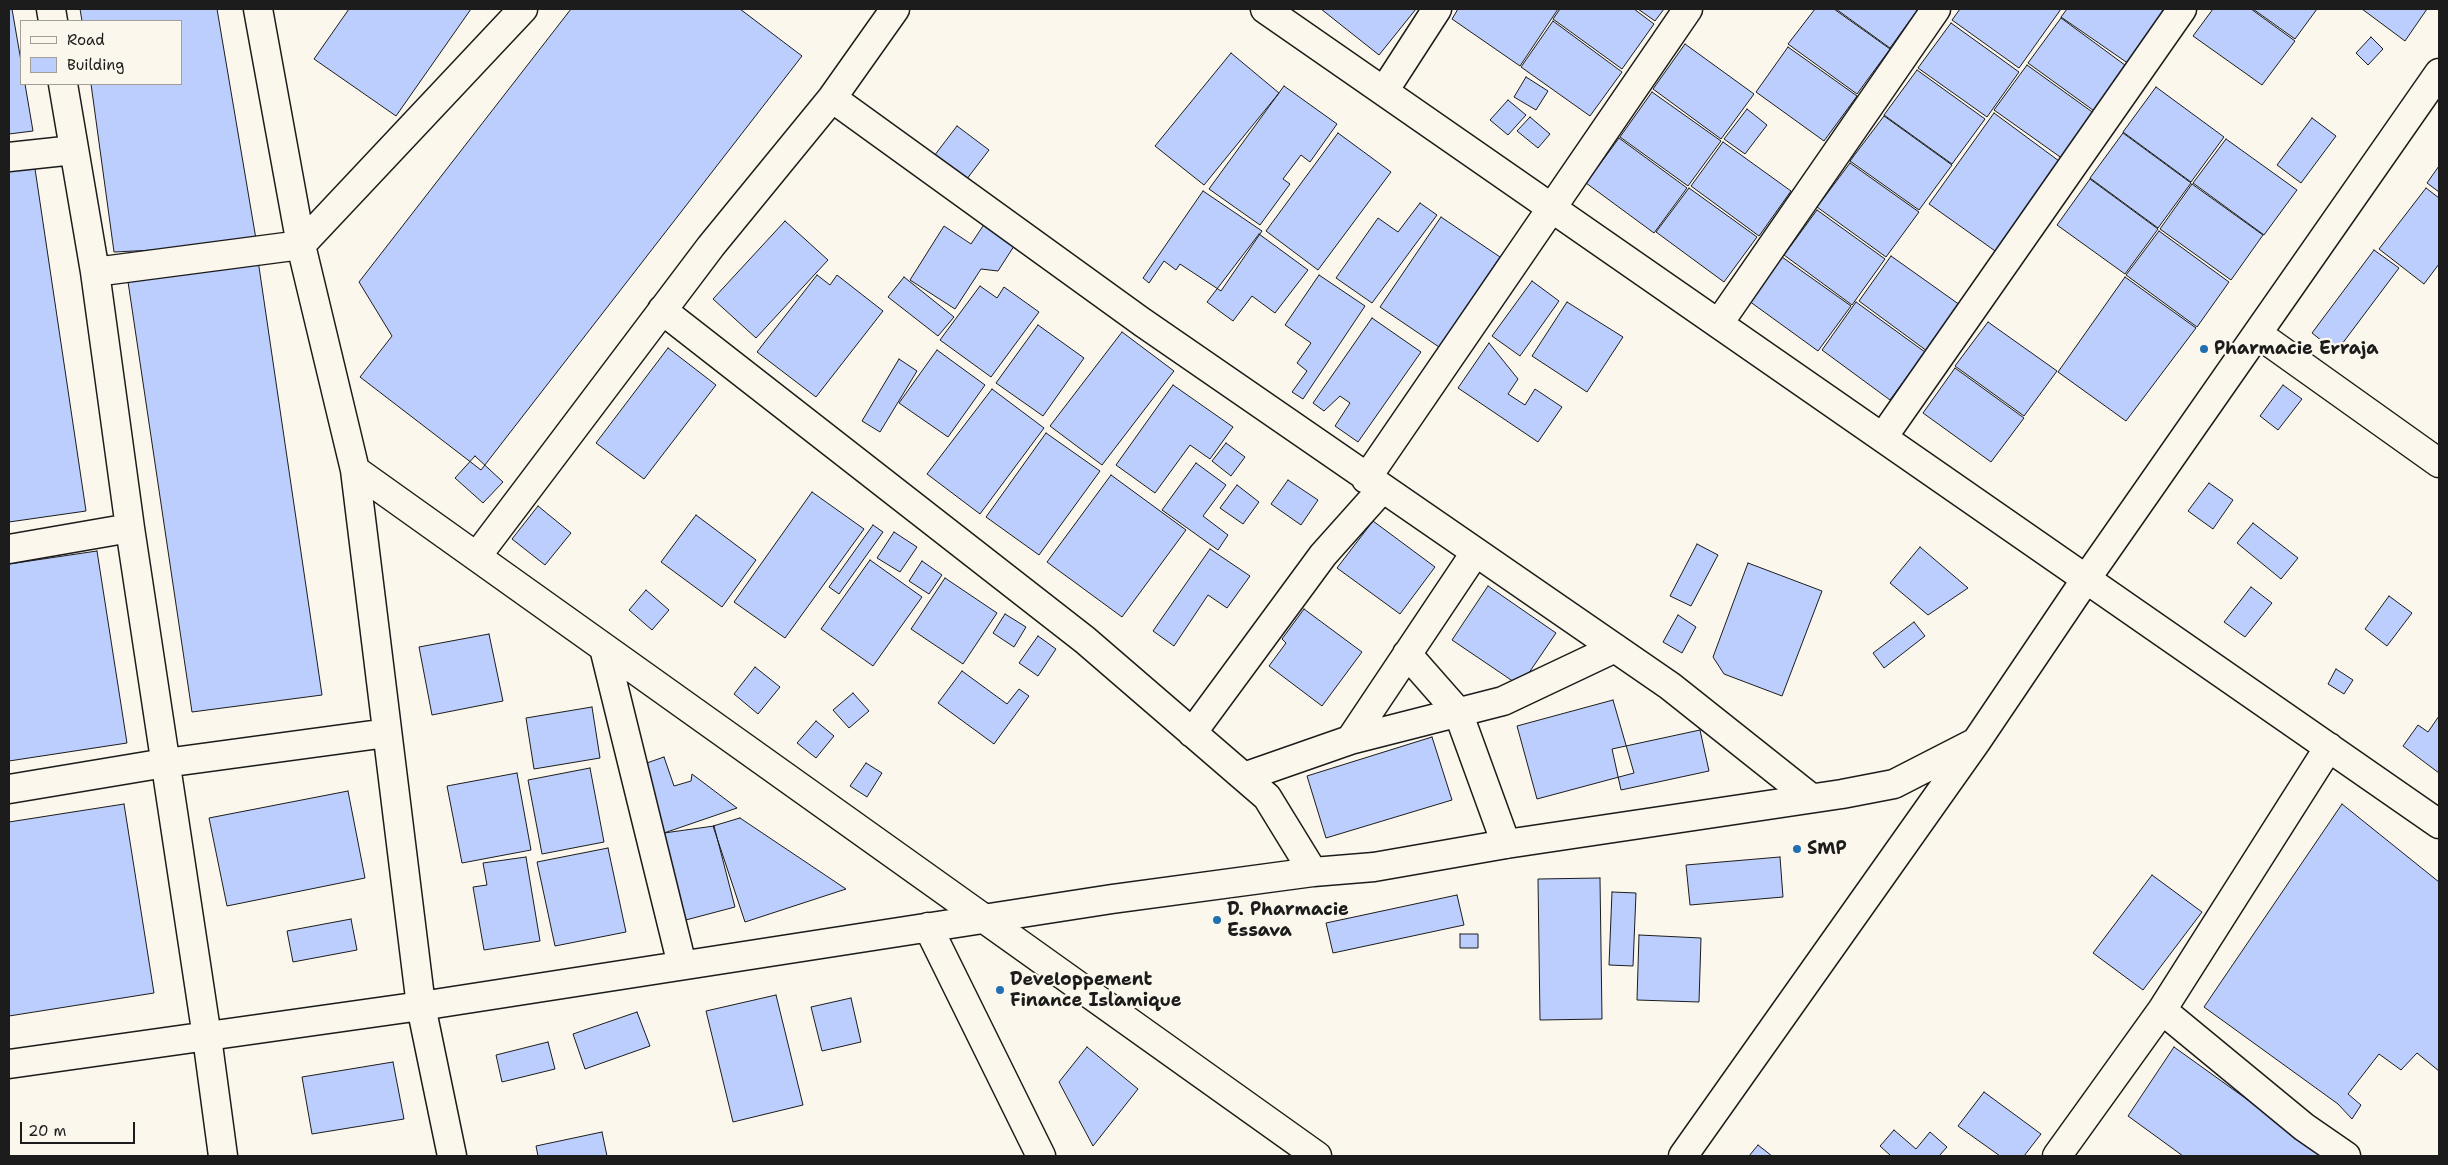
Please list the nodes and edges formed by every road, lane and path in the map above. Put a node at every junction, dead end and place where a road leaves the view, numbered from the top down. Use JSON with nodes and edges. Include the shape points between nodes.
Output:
{"nodes":[{"id":1,"x":258,"y":9,"type":"edge"},
{"id":2,"x":523,"y":9,"type":"edge"},
{"id":3,"x":895,"y":9,"type":"edge"},
{"id":4,"x":1265,"y":9,"type":"edge"},
{"id":5,"x":1437,"y":9,"type":"edge"},
{"id":6,"x":1688,"y":9,"type":"edge"},
{"id":7,"x":1936,"y":9,"type":"edge"},
{"id":8,"x":2182,"y":9,"type":"edge"},
{"id":9,"x":2439,"y":73,"type":"edge"},
{"id":10,"x":63,"y":85,"type":"edge"},
{"id":11,"x":1384,"y":91,"type":"junction"},
{"id":12,"x":832,"y":98,"type":"junction"},
{"id":13,"x":74,"y":150,"type":"junction"},
{"id":14,"x":9,"y":157,"type":"edge"},
{"id":15,"x":1553,"y":208,"type":"junction"},
{"id":16,"x":301,"y":245,"type":"junction"},
{"id":17,"x":95,"y":272,"type":"junction"},
{"id":18,"x":662,"y":310,"type":"junction"},
{"id":19,"x":1719,"y":323,"type":"junction"},
{"id":20,"x":2258,"y":334,"type":"junction"},
{"id":21,"x":1883,"y":437,"type":"junction"},
{"id":22,"x":2439,"y":463,"type":"edge"},
{"id":23,"x":355,"y":470,"type":"junction"},
{"id":24,"x":1374,"y":484,"type":"junction"},
{"id":25,"x":130,"y":528,"type":"junction"},
{"id":26,"x":9,"y":549,"type":"edge"},
{"id":27,"x":1475,"y":553,"type":"junction"},
{"id":28,"x":477,"y":556,"type":"junction"},
{"id":29,"x":2086,"y":579,"type":"junction"},
{"id":30,"x":604,"y":648,"type":"junction"},
{"id":31,"x":1615,"y":648,"type":"junction"},
{"id":32,"x":1407,"y":654,"type":"junction"},
{"id":33,"x":1458,"y":712,"type":"junction"},
{"id":34,"x":387,"y":733,"type":"junction"},
{"id":35,"x":1192,"y":733,"type":"junction"},
{"id":36,"x":1350,"y":740,"type":"junction"},
{"id":37,"x":1976,"y":742,"type":"junction"},
{"id":38,"x":2329,"y":746,"type":"junction"},
{"id":39,"x":165,"y":763,"type":"junction"},
{"id":40,"x":1244,"y":777,"type":"junction"},
{"id":41,"x":9,"y":789,"type":"edge"},
{"id":42,"x":1811,"y":798,"type":"junction"},
{"id":43,"x":2439,"y":824,"type":"edge"},
{"id":44,"x":1506,"y":844,"type":"junction"},
{"id":45,"x":1313,"y":872,"type":"junction"},
{"id":46,"x":986,"y":918,"type":"junction"},
{"id":47,"x":928,"y":927,"type":"junction"},
{"id":48,"x":682,"y":965,"type":"junction"},
{"id":49,"x":421,"y":1006,"type":"junction"},
{"id":50,"x":2162,"y":1010,"type":"junction"},
{"id":51,"x":207,"y":1037,"type":"junction"},
{"id":52,"x":9,"y":1064,"type":"edge"},
{"id":53,"x":223,"y":1156,"type":"edge"},
{"id":54,"x":452,"y":1156,"type":"edge"},
{"id":55,"x":1041,"y":1156,"type":"edge"},
{"id":56,"x":1317,"y":1156,"type":"edge"},
{"id":57,"x":1683,"y":1156,"type":"edge"},
{"id":58,"x":2057,"y":1156,"type":"edge"},
{"id":59,"x":2346,"y":1156,"type":"edge"}],
"edges":[{"from":1,"to":16,"type":"street"},
{"from":2,"to":16,"type":"street"},
{"from":3,"to":12,"type":"street"},
{"from":4,"to":11,"type":"street"},
{"from":5,"to":11,"type":"street"},
{"from":6,"to":15,"type":"street"},
{"from":7,"to":19,"type":"street"},
{"from":8,"to":21,"type":"street"},
{"from":9,"to":20,"type":"street"},
{"from":10,"to":13,"type":"street"},
{"from":11,"to":15,"type":"street"},
{"from":12,"to":18,"type":"street"},
{"from":12,"to":24,"type":"street","via":[[1142,322]]},
{"from":13,"to":14,"type":"street"},
{"from":13,"to":17,"type":"street"},
{"from":15,"to":19,"type":"street"},
{"from":15,"to":24,"type":"street"},
{"from":16,"to":17,"type":"street"},
{"from":16,"to":23,"type":"street"},
{"from":17,"to":25,"type":"street"},
{"from":18,"to":28,"type":"street"},
{"from":18,"to":35,"type":"street","via":[[1085,640]]},
{"from":19,"to":21,"type":"street"},
{"from":20,"to":22,"type":"street"},
{"from":20,"to":29,"type":"street"},
{"from":21,"to":29,"type":"street"},
{"from":23,"to":28,"type":"street"},
{"from":23,"to":34,"type":"street"},
{"from":24,"to":27,"type":"street"},
{"from":24,"to":35,"type":"street"},
{"from":25,"to":26,"type":"street"},
{"from":25,"to":39,"type":"street"},
{"from":27,"to":31,"type":"street"},
{"from":27,"to":32,"type":"street"},
{"from":28,"to":30,"type":"street"},
{"from":29,"to":37,"type":"street"},
{"from":29,"to":38,"type":"street"},
{"from":30,"to":46,"type":"street"},
{"from":30,"to":48,"type":"street"},
{"from":31,"to":33,"type":"street","via":[[1503,700]]},
{"from":31,"to":42,"type":"street","via":[[1670,686]]},
{"from":32,"to":33,"type":"street"},
{"from":32,"to":36,"type":"street"},
{"from":33,"to":36,"type":"street"},
{"from":33,"to":44,"type":"street"},
{"from":34,"to":39,"type":"street"},
{"from":34,"to":49,"type":"street"},
{"from":35,"to":40,"type":"street"},
{"from":36,"to":40,"type":"street"},
{"from":37,"to":42,"type":"street","via":[[1894,784]]},
{"from":37,"to":57,"type":"street"},
{"from":38,"to":43,"type":"street"},
{"from":38,"to":50,"type":"street"},
{"from":39,"to":41,"type":"street"},
{"from":39,"to":51,"type":"street"},
{"from":40,"to":45,"type":"street","via":[[1267,797]]},
{"from":42,"to":44,"type":"street"},
{"from":44,"to":45,"type":"street","via":[[1374,867]]},
{"from":45,"to":46,"type":"street"},
{"from":46,"to":47,"type":"street"},
{"from":46,"to":56,"type":"street"},
{"from":47,"to":48,"type":"street"},
{"from":47,"to":55,"type":"street"},
{"from":48,"to":49,"type":"street"},
{"from":49,"to":51,"type":"street"},
{"from":49,"to":54,"type":"street"},
{"from":50,"to":58,"type":"street"},
{"from":50,"to":59,"type":"street","via":[[2304,1127]]},
{"from":51,"to":52,"type":"street"},
{"from":51,"to":53,"type":"street"}]}
